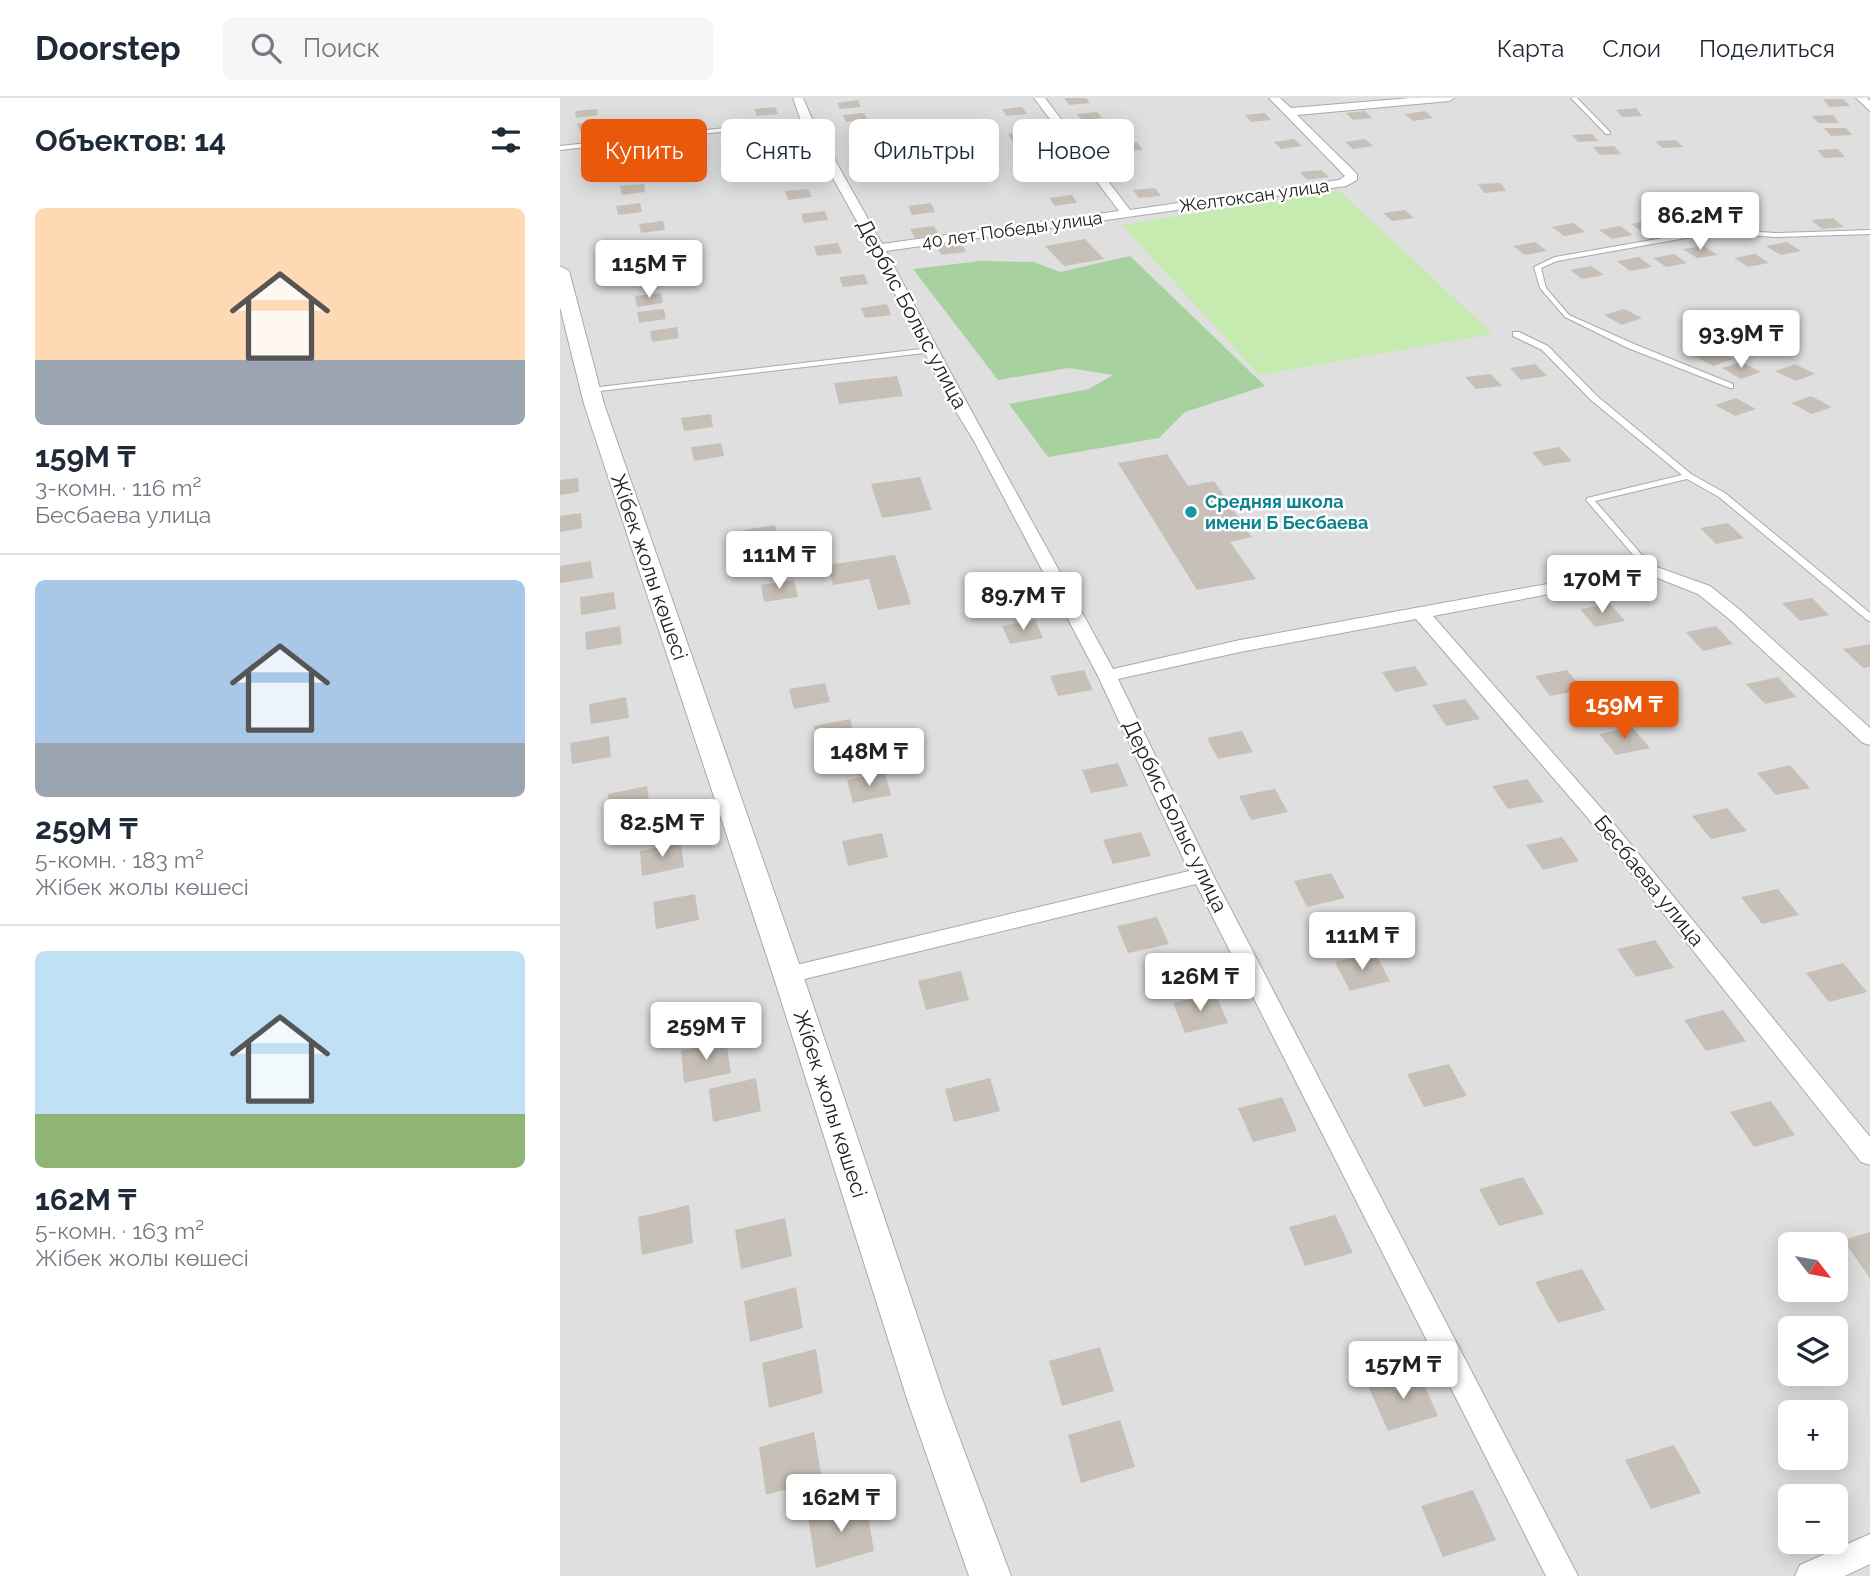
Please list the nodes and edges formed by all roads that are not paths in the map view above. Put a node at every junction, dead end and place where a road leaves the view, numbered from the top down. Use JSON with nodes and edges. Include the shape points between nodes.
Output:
{"nodes":[{"id":1,"x":798,"y":98,"type":"edge"},
{"id":2,"x":1039,"y":98,"type":"edge"},
{"id":3,"x":1274,"y":98,"type":"edge"},
{"id":4,"x":1449,"y":98,"type":"edge"},
{"id":5,"x":1574,"y":98,"type":"edge"},
{"id":6,"x":1861,"y":98,"type":"edge"},
{"id":7,"x":1870,"y":108,"type":"edge"},
{"id":8,"x":1289,"y":112,"type":"junction"},
{"id":9,"x":806,"y":119,"type":"edge"},
{"id":10,"x":721,"y":130,"type":"edge"},
{"id":11,"x":1608,"y":133,"type":"dead end"},
{"id":12,"x":560,"y":148,"type":"edge"},
{"id":13,"x":835,"y":171,"type":"edge"},
{"id":14,"x":1127,"y":214,"type":"junction"},
{"id":15,"x":1870,"y":232,"type":"edge"},
{"id":16,"x":878,"y":248,"type":"junction"},
{"id":17,"x":560,"y":271,"type":"edge"},
{"id":18,"x":1516,"y":334,"type":"dead end"},
{"id":19,"x":930,"y":350,"type":"junction"},
{"id":20,"x":1730,"y":386,"type":"dead end"},
{"id":21,"x":591,"y":390,"type":"junction"},
{"id":22,"x":1688,"y":477,"type":"junction"},
{"id":23,"x":1651,"y":570,"type":"junction"},
{"id":24,"x":1421,"y":612,"type":"junction"},
{"id":25,"x":1870,"y":618,"type":"edge"},
{"id":26,"x":1107,"y":676,"type":"junction"},
{"id":27,"x":1870,"y":739,"type":"edge"},
{"id":28,"x":1202,"y":875,"type":"junction"},
{"id":29,"x":788,"y":975,"type":"junction"},
{"id":30,"x":1870,"y":1155,"type":"edge"},
{"id":31,"x":1870,"y":1549,"type":"edge"},
{"id":32,"x":990,"y":1576,"type":"edge"},
{"id":33,"x":1562,"y":1576,"type":"edge"},
{"id":34,"x":1811,"y":1576,"type":"edge"}],
"edges":[{"from":1,"to":9,"type":"street","name":"Дербис Болыс улица"},
{"from":2,"to":14,"type":"street","name":"40 лет Победы улица"},
{"from":3,"to":8,"type":"street","name":"Желтоксан улица"},
{"from":4,"to":8,"type":"street"},
{"from":5,"to":11,"type":"lane"},
{"from":6,"to":7,"type":"street"},
{"from":8,"to":14,"type":"street","name":"Желтоксан улица","via":[[1353,177],[1342,183]]},
{"from":10,"to":12,"type":"lane"},
{"from":13,"to":16,"type":"street","name":"Дербис Болыс улица"},
{"from":14,"to":16,"type":"street","name":"40 лет Победы улица"},
{"from":15,"to":20,"type":"lane","via":[[1775,235],[1714,231],[1555,259],[1537,267],[1543,288],[1567,316]]},
{"from":16,"to":19,"type":"street","name":"Дербис Болыс улица"},
{"from":17,"to":21,"type":"street","name":"Жібек жолы көшесі"},
{"from":18,"to":22,"type":"lane","via":[[1545,348],[1594,398]]},
{"from":19,"to":21,"type":"lane"},
{"from":19,"to":26,"type":"street","name":"Дербис Болыс улица"},
{"from":21,"to":29,"type":"street","name":"Жібек жолы көшесі"},
{"from":22,"to":23,"type":"lane","via":[[1590,500]]},
{"from":22,"to":25,"type":"lane","via":[[1722,495]]},
{"from":23,"to":24,"type":"street"},
{"from":23,"to":27,"type":"street","via":[[1704,590]]},
{"from":24,"to":26,"type":"street"},
{"from":24,"to":30,"type":"street","name":"Бесбаева улица","via":[[1575,790]]},
{"from":26,"to":28,"type":"street","name":"Дербис Болыс улица"},
{"from":28,"to":29,"type":"street"},
{"from":28,"to":33,"type":"street","name":"Дербис Болыс улица"},
{"from":29,"to":32,"type":"street","name":"Жібек жолы көшесі","via":[[927,1402]]},
{"from":31,"to":34,"type":"street"}]}
